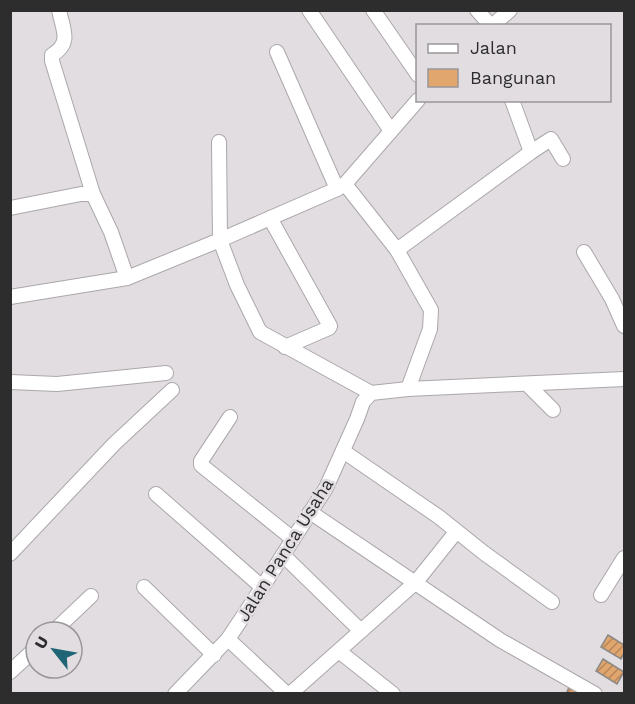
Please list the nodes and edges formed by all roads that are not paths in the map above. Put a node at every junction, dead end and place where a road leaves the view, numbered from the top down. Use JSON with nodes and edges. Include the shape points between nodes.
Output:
{"nodes":[{"id":1,"x":59,"y":10,"type":"edge"},
{"id":2,"x":309,"y":10,"type":"edge"},
{"id":3,"x":373,"y":10,"type":"edge"},
{"id":4,"x":477,"y":10,"type":"edge"},
{"id":5,"x":510,"y":10,"type":"edge"},
{"id":6,"x":489,"y":24,"type":"edge"},
{"id":7,"x":493,"y":24,"type":"edge"},
{"id":8,"x":277,"y":52,"type":"dead end"},
{"id":9,"x":416,"y":74,"type":"edge"},
{"id":10,"x":416,"y":102,"type":"edge"},
{"id":11,"x":513,"y":102,"type":"edge"},
{"id":12,"x":391,"y":131,"type":"junction"},
{"id":13,"x":219,"y":142,"type":"dead end"},
{"id":14,"x":531,"y":152,"type":"junction"},
{"id":15,"x":563,"y":159,"type":"dead end"},
{"id":16,"x":341,"y":186,"type":"junction"},
{"id":17,"x":93,"y":194,"type":"junction"},
{"id":18,"x":10,"y":208,"type":"edge"},
{"id":19,"x":270,"y":218,"type":"junction"},
{"id":20,"x":220,"y":240,"type":"junction"},
{"id":21,"x":398,"y":250,"type":"junction"},
{"id":22,"x":584,"y":252,"type":"dead end"},
{"id":23,"x":127,"y":278,"type":"junction"},
{"id":24,"x":10,"y":297,"type":"edge"},
{"id":25,"x":624,"y":326,"type":"edge"},
{"id":26,"x":285,"y":347,"type":"junction"},
{"id":27,"x":166,"y":373,"type":"dead end"},
{"id":28,"x":624,"y":379,"type":"edge"},
{"id":29,"x":10,"y":382,"type":"edge"},
{"id":30,"x":527,"y":384,"type":"junction"},
{"id":31,"x":408,"y":389,"type":"junction"},
{"id":32,"x":172,"y":390,"type":"dead end"},
{"id":33,"x":370,"y":393,"type":"junction"},
{"id":34,"x":553,"y":410,"type":"dead end"},
{"id":35,"x":230,"y":417,"type":"dead end"},
{"id":36,"x":344,"y":452,"type":"junction"},
{"id":37,"x":156,"y":494,"type":"dead end"},
{"id":38,"x":310,"y":513,"type":"junction"},
{"id":39,"x":456,"y":532,"type":"junction"},
{"id":40,"x":293,"y":539,"type":"junction"},
{"id":41,"x":10,"y":554,"type":"edge"},
{"id":42,"x":283,"y":555,"type":"junction"},
{"id":43,"x":624,"y":558,"type":"edge"},
{"id":44,"x":416,"y":582,"type":"junction"},
{"id":45,"x":144,"y":587,"type":"dead end"},
{"id":46,"x":262,"y":587,"type":"junction"},
{"id":47,"x":600,"y":595,"type":"dead end"},
{"id":48,"x":91,"y":596,"type":"dead end"},
{"id":49,"x":552,"y":602,"type":"dead end"},
{"id":50,"x":65,"y":620,"type":"edge"},
{"id":51,"x":361,"y":631,"type":"junction"},
{"id":52,"x":228,"y":639,"type":"junction"},
{"id":53,"x":339,"y":652,"type":"junction"},
{"id":54,"x":214,"y":655,"type":"junction"},
{"id":55,"x":24,"y":659,"type":"edge"},
{"id":56,"x":10,"y":672,"type":"edge"},
{"id":57,"x":175,"y":693,"type":"edge"},
{"id":58,"x":289,"y":693,"type":"edge"},
{"id":59,"x":393,"y":693,"type":"edge"},
{"id":60,"x":595,"y":693,"type":"edge"}],
"edges":[{"from":1,"to":17,"type":"street","via":[[65,42],[52,61]]},
{"from":2,"to":12,"type":"street"},
{"from":3,"to":9,"type":"street"},
{"from":4,"to":6,"type":"street"},
{"from":5,"to":7,"type":"street"},
{"from":8,"to":16,"type":"street"},
{"from":10,"to":12,"type":"street"},
{"from":11,"to":14,"type":"street"},
{"from":12,"to":16,"type":"street"},
{"from":13,"to":20,"type":"street"},
{"from":14,"to":15,"type":"street","via":[[551,139]]},
{"from":14,"to":21,"type":"street"},
{"from":16,"to":19,"type":"street"},
{"from":16,"to":21,"type":"street"},
{"from":17,"to":18,"type":"street"},
{"from":17,"to":23,"type":"street"},
{"from":19,"to":20,"type":"street"},
{"from":19,"to":26,"type":"street","via":[[330,326]]},
{"from":20,"to":23,"type":"street"},
{"from":20,"to":26,"type":"street","via":[[260,333]]},
{"from":21,"to":31,"type":"street","via":[[431,310],[430,329]]},
{"from":22,"to":25,"type":"street"},
{"from":23,"to":24,"type":"street"},
{"from":26,"to":33,"type":"street"},
{"from":27,"to":29,"type":"street","via":[[57,384]]},
{"from":28,"to":30,"type":"street"},
{"from":30,"to":31,"type":"street"},
{"from":30,"to":34,"type":"street"},
{"from":31,"to":33,"type":"street"},
{"from":32,"to":41,"type":"street","via":[[114,444]]},
{"from":33,"to":36,"type":"street","name":"Jalan Panca Usaha"},
{"from":35,"to":40,"type":"street","via":[[201,460],[201,466]]},
{"from":36,"to":38,"type":"street","name":"Jalan Panca Usaha"},
{"from":36,"to":39,"type":"street"},
{"from":37,"to":46,"type":"street"},
{"from":38,"to":40,"type":"street","name":"Jalan Panca Usaha"},
{"from":38,"to":44,"type":"street"},
{"from":39,"to":44,"type":"street"},
{"from":39,"to":49,"type":"street"},
{"from":40,"to":42,"type":"street","name":"Jalan Panca Usaha"},
{"from":42,"to":46,"type":"street","name":"Jalan Panca Usaha"},
{"from":42,"to":51,"type":"street"},
{"from":43,"to":47,"type":"street"},
{"from":44,"to":51,"type":"street"},
{"from":44,"to":60,"type":"street","via":[[500,640]]},
{"from":45,"to":54,"type":"street"},
{"from":46,"to":52,"type":"street","name":"Jalan Panca Usaha"},
{"from":48,"to":50,"type":"street"},
{"from":51,"to":53,"type":"street"},
{"from":52,"to":54,"type":"street","name":"Jalan Panca Usaha"},
{"from":52,"to":58,"type":"street"},
{"from":53,"to":58,"type":"street"},
{"from":53,"to":59,"type":"street"},
{"from":54,"to":57,"type":"street","name":"Jalan Panca Usaha"},
{"from":55,"to":56,"type":"street"}]}
